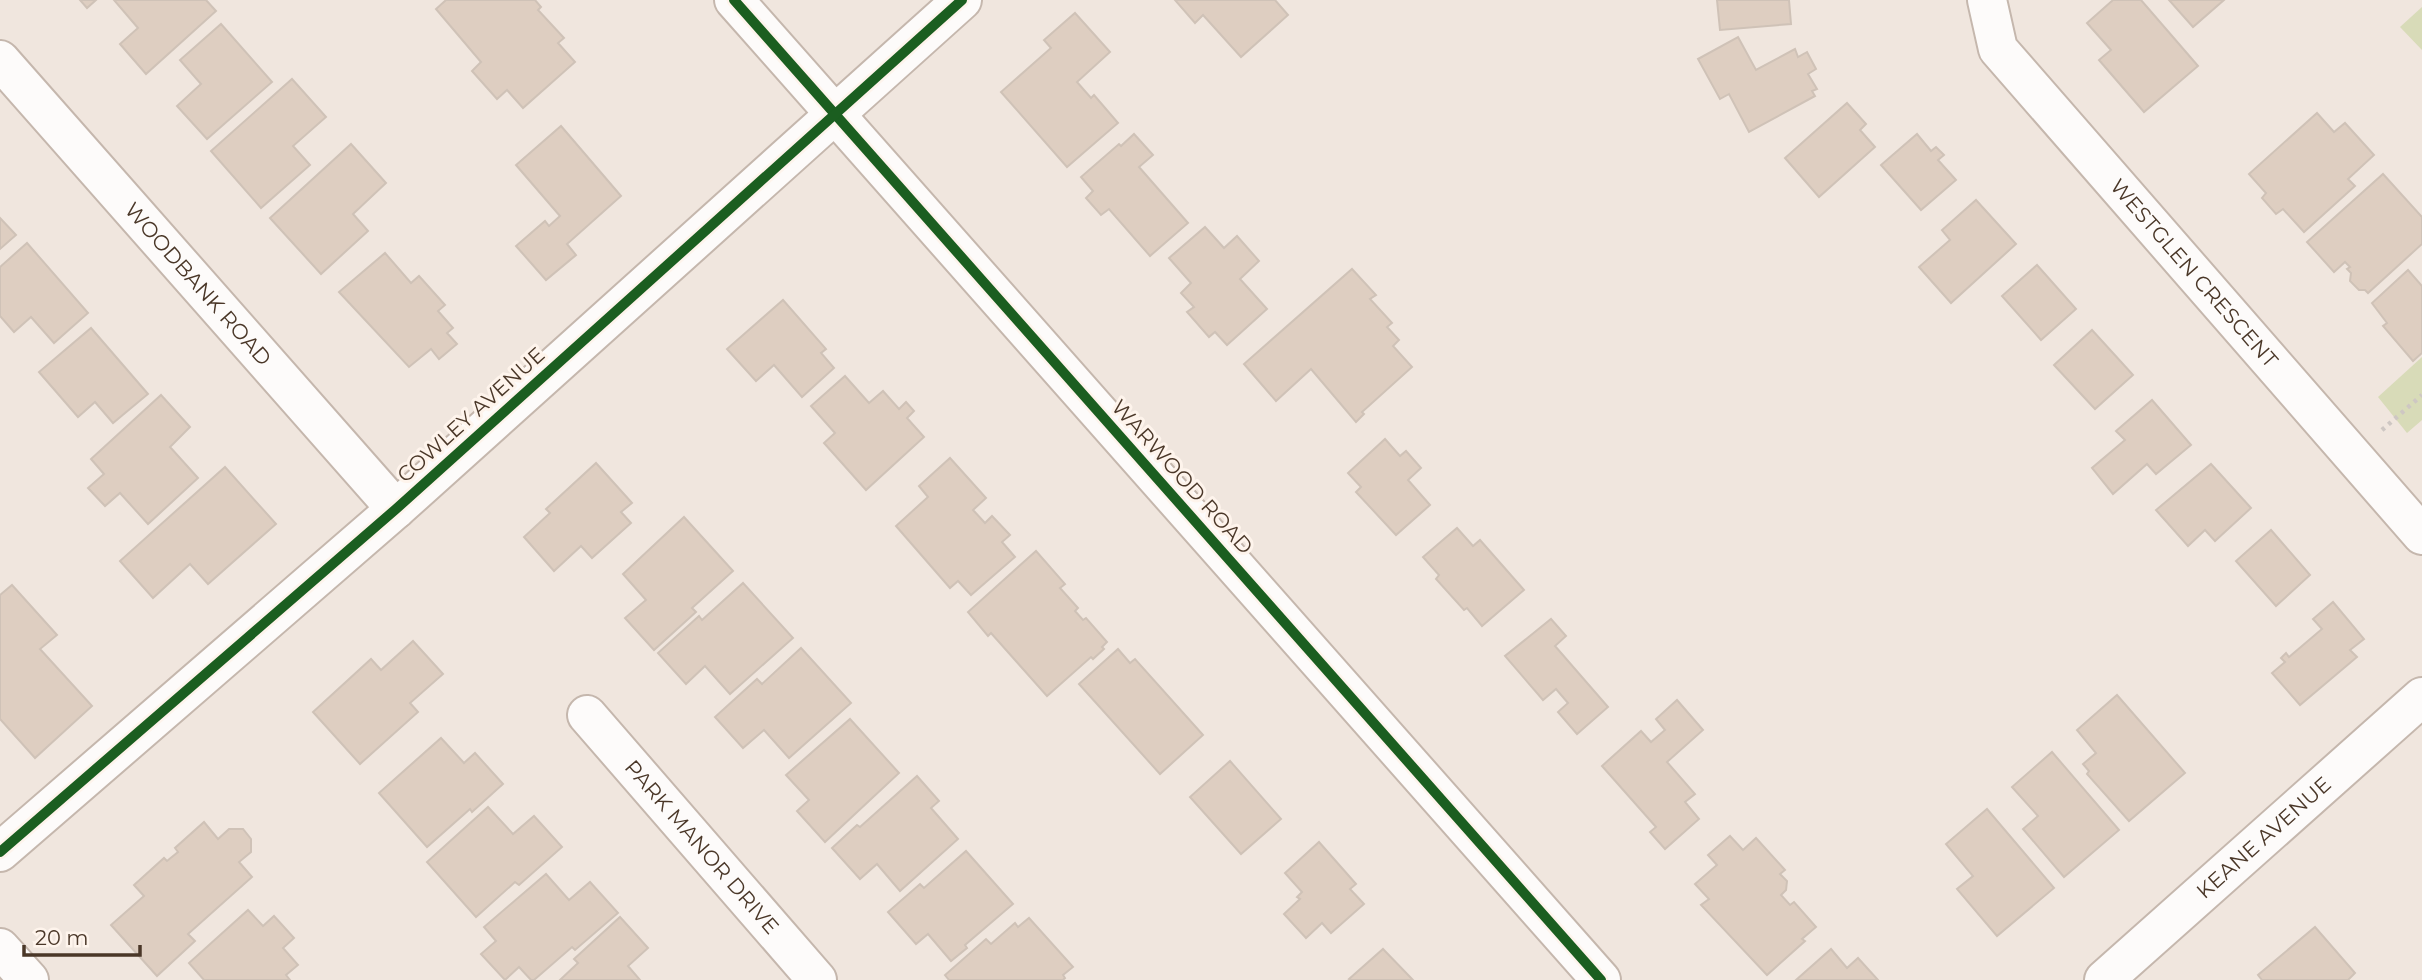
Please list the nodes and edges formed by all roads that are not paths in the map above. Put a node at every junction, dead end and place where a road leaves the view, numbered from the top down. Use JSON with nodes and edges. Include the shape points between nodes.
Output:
{"nodes":[{"id":1,"x":734,"y":0,"type":"edge"},
{"id":2,"x":962,"y":0,"type":"edge"},
{"id":3,"x":1987,"y":0,"type":"edge"},
{"id":4,"x":0,"y":60,"type":"edge"},
{"id":5,"x":836,"y":115,"type":"junction"},
{"id":6,"x":396,"y":509,"type":"junction"},
{"id":7,"x":2422,"y":535,"type":"edge"},
{"id":8,"x":2422,"y":697,"type":"edge"},
{"id":9,"x":587,"y":715,"type":"dead end"},
{"id":10,"x":0,"y":852,"type":"edge"},
{"id":11,"x":0,"y":948,"type":"edge"},
{"id":12,"x":29,"y":980,"type":"edge"},
{"id":13,"x":817,"y":980,"type":"edge"},
{"id":14,"x":1601,"y":980,"type":"edge"},
{"id":15,"x":2104,"y":980,"type":"edge"}],
"edges":[{"from":1,"to":5,"type":"street","name":"WARWOOD ROAD"},
{"from":2,"to":5,"type":"street","name":"COWLEY AVENUE"},
{"from":3,"to":7,"type":"street","name":"WESTGLEN CRESCENT","via":[[1998,49]]},
{"from":4,"to":6,"type":"street","name":"WOODBANK ROAD"},
{"from":5,"to":6,"type":"street","name":"COWLEY AVENUE"},
{"from":5,"to":14,"type":"street","name":"WARWOOD ROAD"},
{"from":6,"to":10,"type":"street","name":"COWLEY AVENUE"},
{"from":8,"to":15,"type":"street","name":"KEANE AVENUE"},
{"from":9,"to":13,"type":"street","name":"PARK MANOR DRIVE"},
{"from":11,"to":12,"type":"street"}]}
